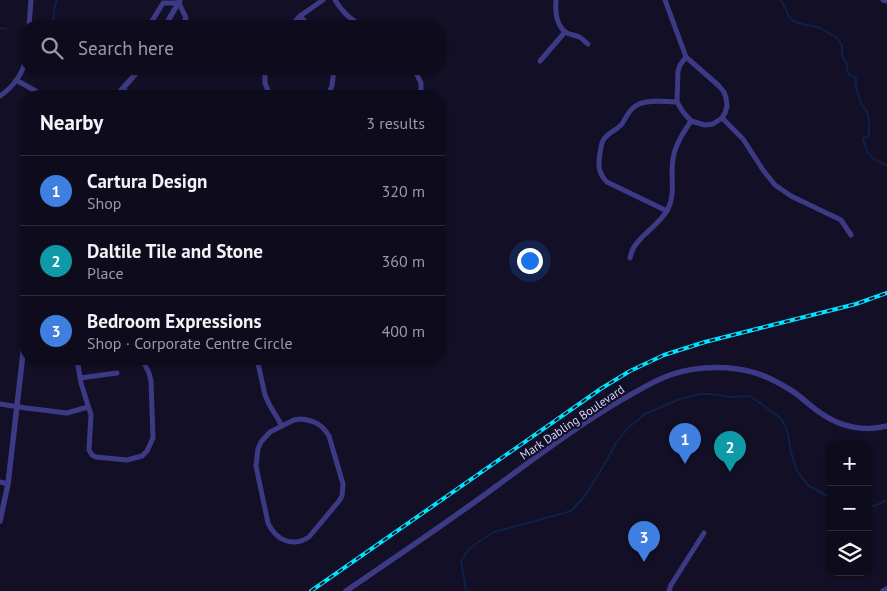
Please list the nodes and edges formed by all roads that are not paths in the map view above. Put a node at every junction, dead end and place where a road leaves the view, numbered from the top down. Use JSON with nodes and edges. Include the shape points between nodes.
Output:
{"nodes":[{"id":1,"x":31,"y":0,"type":"edge"},
{"id":2,"x":323,"y":0,"type":"edge"},
{"id":3,"x":335,"y":0,"type":"edge"},
{"id":4,"x":556,"y":0,"type":"edge"},
{"id":5,"x":665,"y":0,"type":"edge"},
{"id":6,"x":883,"y":0,"type":"edge"},
{"id":7,"x":180,"y":1,"type":"edge"},
{"id":8,"x":887,"y":1,"type":"edge"},
{"id":9,"x":300,"y":16,"type":"junction"},
{"id":10,"x":29,"y":20,"type":"edge"},
{"id":11,"x":153,"y":20,"type":"edge"},
{"id":12,"x":169,"y":20,"type":"edge"},
{"id":13,"x":185,"y":20,"type":"edge"},
{"id":14,"x":296,"y":20,"type":"edge"},
{"id":15,"x":304,"y":20,"type":"edge"},
{"id":16,"x":352,"y":20,"type":"edge"},
{"id":17,"x":565,"y":32,"type":"junction"},
{"id":18,"x":588,"y":44,"type":"dead end"},
{"id":19,"x":686,"y":57,"type":"junction"},
{"id":20,"x":540,"y":61,"type":"dead end"},
{"id":21,"x":20,"y":72,"type":"edge"},
{"id":22,"x":135,"y":75,"type":"edge"},
{"id":23,"x":265,"y":75,"type":"edge"},
{"id":24,"x":333,"y":75,"type":"edge"},
{"id":25,"x":417,"y":75,"type":"edge"},
{"id":26,"x":16,"y":80,"type":"junction"},
{"id":27,"x":123,"y":89,"type":"edge"},
{"id":28,"x":34,"y":90,"type":"edge"},
{"id":29,"x":268,"y":90,"type":"edge"},
{"id":30,"x":330,"y":90,"type":"edge"},
{"id":31,"x":421,"y":90,"type":"edge"},
{"id":32,"x":0,"y":96,"type":"edge"},
{"id":33,"x":678,"y":102,"type":"junction"},
{"id":34,"x":722,"y":118,"type":"junction"},
{"id":35,"x":691,"y":121,"type":"junction"},
{"id":36,"x":667,"y":211,"type":"junction"},
{"id":37,"x":851,"y":235,"type":"dead end"},
{"id":38,"x":630,"y":258,"type":"dead end"},
{"id":39,"x":22,"y":365,"type":"edge"},
{"id":40,"x":78,"y":365,"type":"edge"},
{"id":41,"x":145,"y":365,"type":"edge"},
{"id":42,"x":258,"y":365,"type":"edge"},
{"id":43,"x":117,"y":373,"type":"dead end"},
{"id":44,"x":80,"y":378,"type":"junction"},
{"id":45,"x":0,"y":404,"type":"edge"},
{"id":46,"x":17,"y":406,"type":"junction"},
{"id":47,"x":88,"y":407,"type":"junction"},
{"id":48,"x":282,"y":426,"type":"junction"},
{"id":49,"x":887,"y":426,"type":"edge"},
{"id":50,"x":0,"y":482,"type":"edge"},
{"id":51,"x":8,"y":484,"type":"junction"},
{"id":52,"x":0,"y":521,"type":"edge"},
{"id":53,"x":704,"y":533,"type":"dead end"},
{"id":54,"x":887,"y":589,"type":"edge"},
{"id":55,"x":346,"y":591,"type":"edge"},
{"id":56,"x":668,"y":591,"type":"edge"},
{"id":57,"x":883,"y":591,"type":"edge"}],
"edges":[{"from":1,"to":10,"type":"street"},
{"from":2,"to":9,"type":"street"},
{"from":3,"to":16,"type":"street"},
{"from":4,"to":17,"type":"street","via":[[557,20]]},
{"from":5,"to":19,"type":"street"},
{"from":6,"to":8,"type":"street"},
{"from":7,"to":11,"type":"street","via":[[163,3]]},
{"from":7,"to":12,"type":"street"},
{"from":7,"to":13,"type":"street"},
{"from":9,"to":14,"type":"street"},
{"from":9,"to":15,"type":"street"},
{"from":17,"to":18,"type":"street"},
{"from":17,"to":20,"type":"street"},
{"from":19,"to":33,"type":"street","via":[[678,72]]},
{"from":19,"to":34,"type":"street","via":[[724,92],[727,106]]},
{"from":21,"to":26,"type":"street"},
{"from":22,"to":27,"type":"street"},
{"from":23,"to":29,"type":"street"},
{"from":24,"to":30,"type":"street"},
{"from":25,"to":31,"type":"street"},
{"from":26,"to":28,"type":"street"},
{"from":26,"to":32,"type":"street"},
{"from":33,"to":35,"type":"street"},
{"from":33,"to":36,"type":"street","via":[[648,101],[633,108],[603,140],[598,163],[606,182]]},
{"from":34,"to":35,"type":"street","via":[[704,125]]},
{"from":34,"to":37,"type":"street","via":[[743,139],[775,185],[841,220]]},
{"from":35,"to":36,"type":"street","via":[[676,145]]},
{"from":36,"to":38,"type":"street","via":[[633,248]]},
{"from":39,"to":46,"type":"street"},
{"from":40,"to":44,"type":"street"},
{"from":41,"to":47,"type":"street","via":[[151,382],[153,438],[142,456],[127,460],[92,455],[89,450],[91,415]]},
{"from":42,"to":48,"type":"street","via":[[265,395]]},
{"from":43,"to":44,"type":"street"},
{"from":44,"to":47,"type":"street"},
{"from":45,"to":46,"type":"street"},
{"from":46,"to":47,"type":"street","via":[[67,413]]},
{"from":46,"to":51,"type":"street"},
{"from":48,"to":48,"type":"street","via":[[261,442],[256,466],[272,531],[283,540],[303,541],[340,501],[342,484],[328,436],[321,426],[300,419]]},
{"from":49,"to":55,"type":"street","name":"Mark Dabling Boulevard","via":[[860,428],[832,420],[765,376],[739,369],[708,368],[668,376],[587,421]]},
{"from":50,"to":51,"type":"street"},
{"from":51,"to":52,"type":"street"},
{"from":53,"to":56,"type":"street"},
{"from":54,"to":57,"type":"street"}]}
